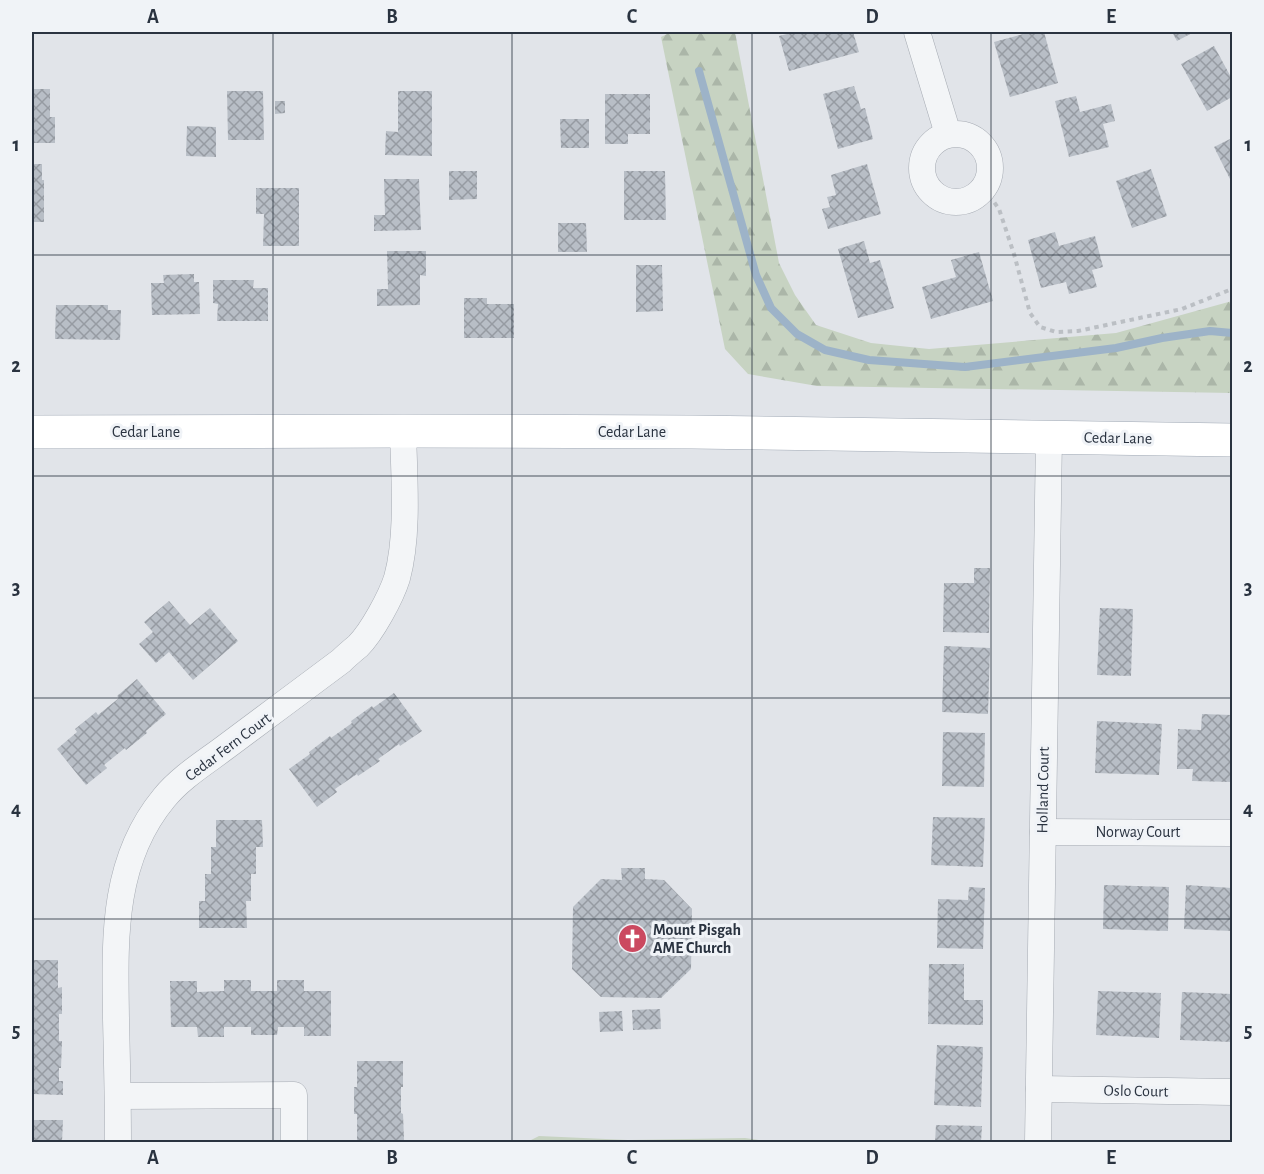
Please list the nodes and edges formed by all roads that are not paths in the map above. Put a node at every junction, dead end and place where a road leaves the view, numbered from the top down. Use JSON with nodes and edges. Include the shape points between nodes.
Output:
{"nodes":[{"id":1,"x":917,"y":32,"type":"edge"},
{"id":2,"x":948,"y":134,"type":"junction"},
{"id":3,"x":403,"y":431,"type":"junction"},
{"id":4,"x":32,"y":432,"type":"edge"},
{"id":5,"x":1049,"y":437,"type":"junction"},
{"id":6,"x":1233,"y":440,"type":"edge"},
{"id":7,"x":1043,"y":832,"type":"junction"},
{"id":8,"x":1233,"y":833,"type":"edge"},
{"id":9,"x":1039,"y":1089,"type":"junction"},
{"id":10,"x":1233,"y":1092,"type":"edge"},
{"id":11,"x":118,"y":1096,"type":"junction"},
{"id":12,"x":118,"y":1143,"type":"edge"},
{"id":13,"x":294,"y":1143,"type":"edge"},
{"id":14,"x":1038,"y":1143,"type":"edge"}],
"edges":[{"from":1,"to":2,"type":"street"},
{"from":2,"to":2,"type":"street","via":[[927,150],[923,161],[925,182],[940,198],[965,201],[984,188],[991,164],[988,153],[973,138]]},
{"from":3,"to":4,"type":"main road","name":"Cedar Lane"},
{"from":3,"to":5,"type":"main road","name":"Cedar Lane"},
{"from":3,"to":11,"type":"street","name":"Cedar Fern Court","via":[[403,542],[397,578],[371,628],[340,661],[165,797],[135,847],[124,874],[115,952]]},
{"from":5,"to":6,"type":"main road","name":"Cedar Lane"},
{"from":5,"to":7,"type":"street","name":"Holland Court"},
{"from":7,"to":8,"type":"street","name":"Norway Court"},
{"from":7,"to":9,"type":"street","name":"Holland Court"},
{"from":9,"to":10,"type":"street","name":"Oslo Court"},
{"from":9,"to":14,"type":"street","name":"Holland Court"},
{"from":11,"to":12,"type":"street","name":"Cedar Fern Court"},
{"from":11,"to":13,"type":"street","via":[[294,1095]]}]}
